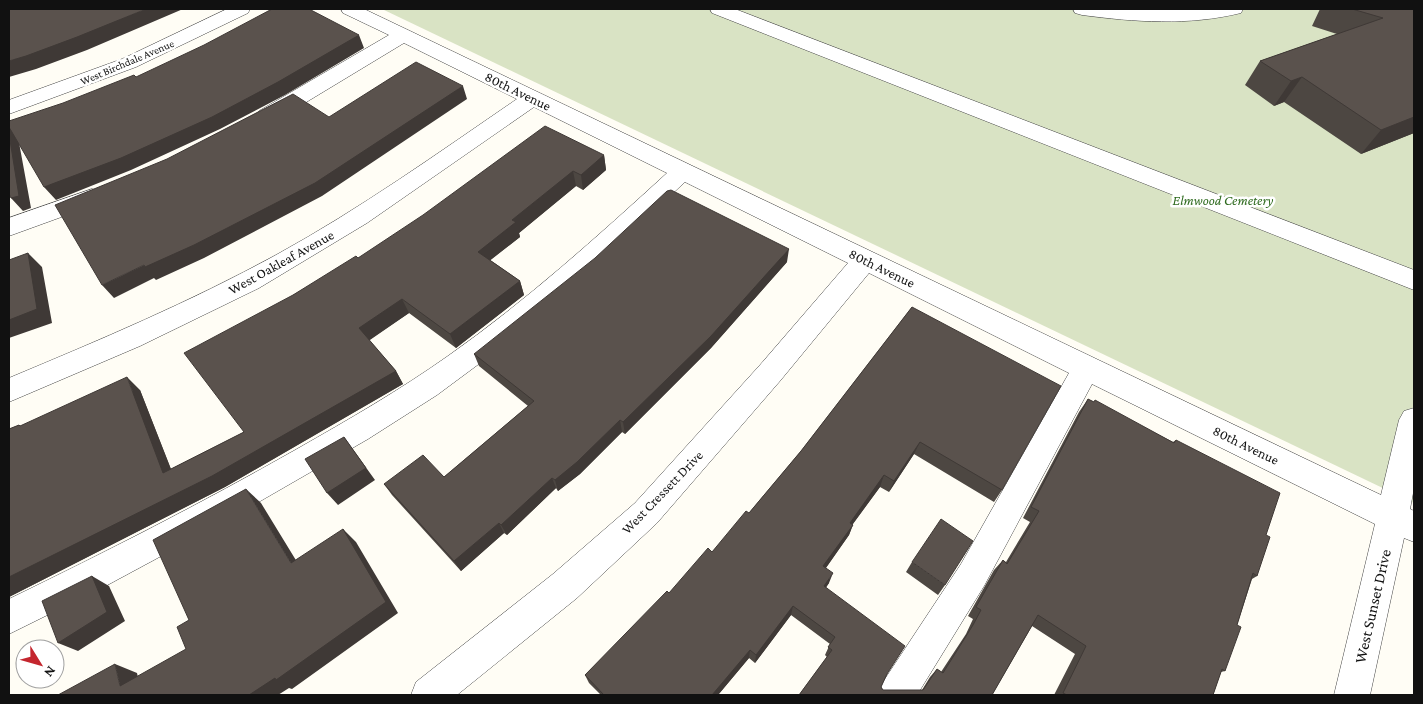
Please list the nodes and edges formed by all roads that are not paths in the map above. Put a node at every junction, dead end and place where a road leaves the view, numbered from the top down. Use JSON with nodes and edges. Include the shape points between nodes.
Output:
{"nodes":[{"id":1,"x":241,"y":9,"type":"edge"},
{"id":2,"x":350,"y":9,"type":"edge"},
{"id":3,"x":719,"y":9,"type":"edge"},
{"id":4,"x":1082,"y":9,"type":"edge"},
{"id":5,"x":1234,"y":9,"type":"edge"},
{"id":6,"x":403,"y":35,"type":"junction"},
{"id":7,"x":533,"y":98,"type":"junction"},
{"id":8,"x":9,"y":106,"type":"edge"},
{"id":9,"x":251,"y":125,"type":"edge"},
{"id":10,"x":683,"y":171,"type":"junction"},
{"id":11,"x":108,"y":191,"type":"edge"},
{"id":12,"x":9,"y":227,"type":"edge"},
{"id":13,"x":865,"y":260,"type":"junction"},
{"id":14,"x":1414,"y":280,"type":"edge"},
{"id":15,"x":1087,"y":367,"type":"junction"},
{"id":16,"x":9,"y":390,"type":"edge"},
{"id":17,"x":1414,"y":420,"type":"edge"},
{"id":18,"x":1403,"y":521,"type":"edge"},
{"id":19,"x":9,"y":617,"type":"edge"},
{"id":20,"x":429,"y":695,"type":"edge"},
{"id":21,"x":896,"y":695,"type":"edge"},
{"id":22,"x":1352,"y":695,"type":"edge"}],
"edges":[{"from":1,"to":8,"type":"street","name":"West Birchdale Avenue","via":[[129,63]]},
{"from":2,"to":6,"type":"street","name":"80th Avenue"},
{"from":3,"to":14,"type":"street"},
{"from":4,"to":5,"type":"street","via":[[1136,15]]},
{"from":6,"to":7,"type":"street","name":"80th Avenue"},
{"from":6,"to":9,"type":"street"},
{"from":7,"to":10,"type":"street","name":"80th Avenue"},
{"from":7,"to":16,"type":"street","name":"West Oakleaf Avenue","via":[[391,197],[251,281]]},
{"from":10,"to":13,"type":"street","name":"80th Avenue"},
{"from":10,"to":19,"type":"street","via":[[552,291],[422,389],[242,497]]},
{"from":11,"to":12,"type":"street"},
{"from":13,"to":15,"type":"street","name":"80th Avenue"},
{"from":13,"to":20,"type":"street","name":"West Cressett Drive","via":[[646,513],[566,586]]},
{"from":15,"to":18,"type":"street","name":"80th Avenue"},
{"from":15,"to":21,"type":"street","via":[[990,547],[944,625]]},
{"from":17,"to":18,"type":"street","name":"West Sunset Drive"},
{"from":18,"to":22,"type":"street","name":"West Sunset Drive"}]}
